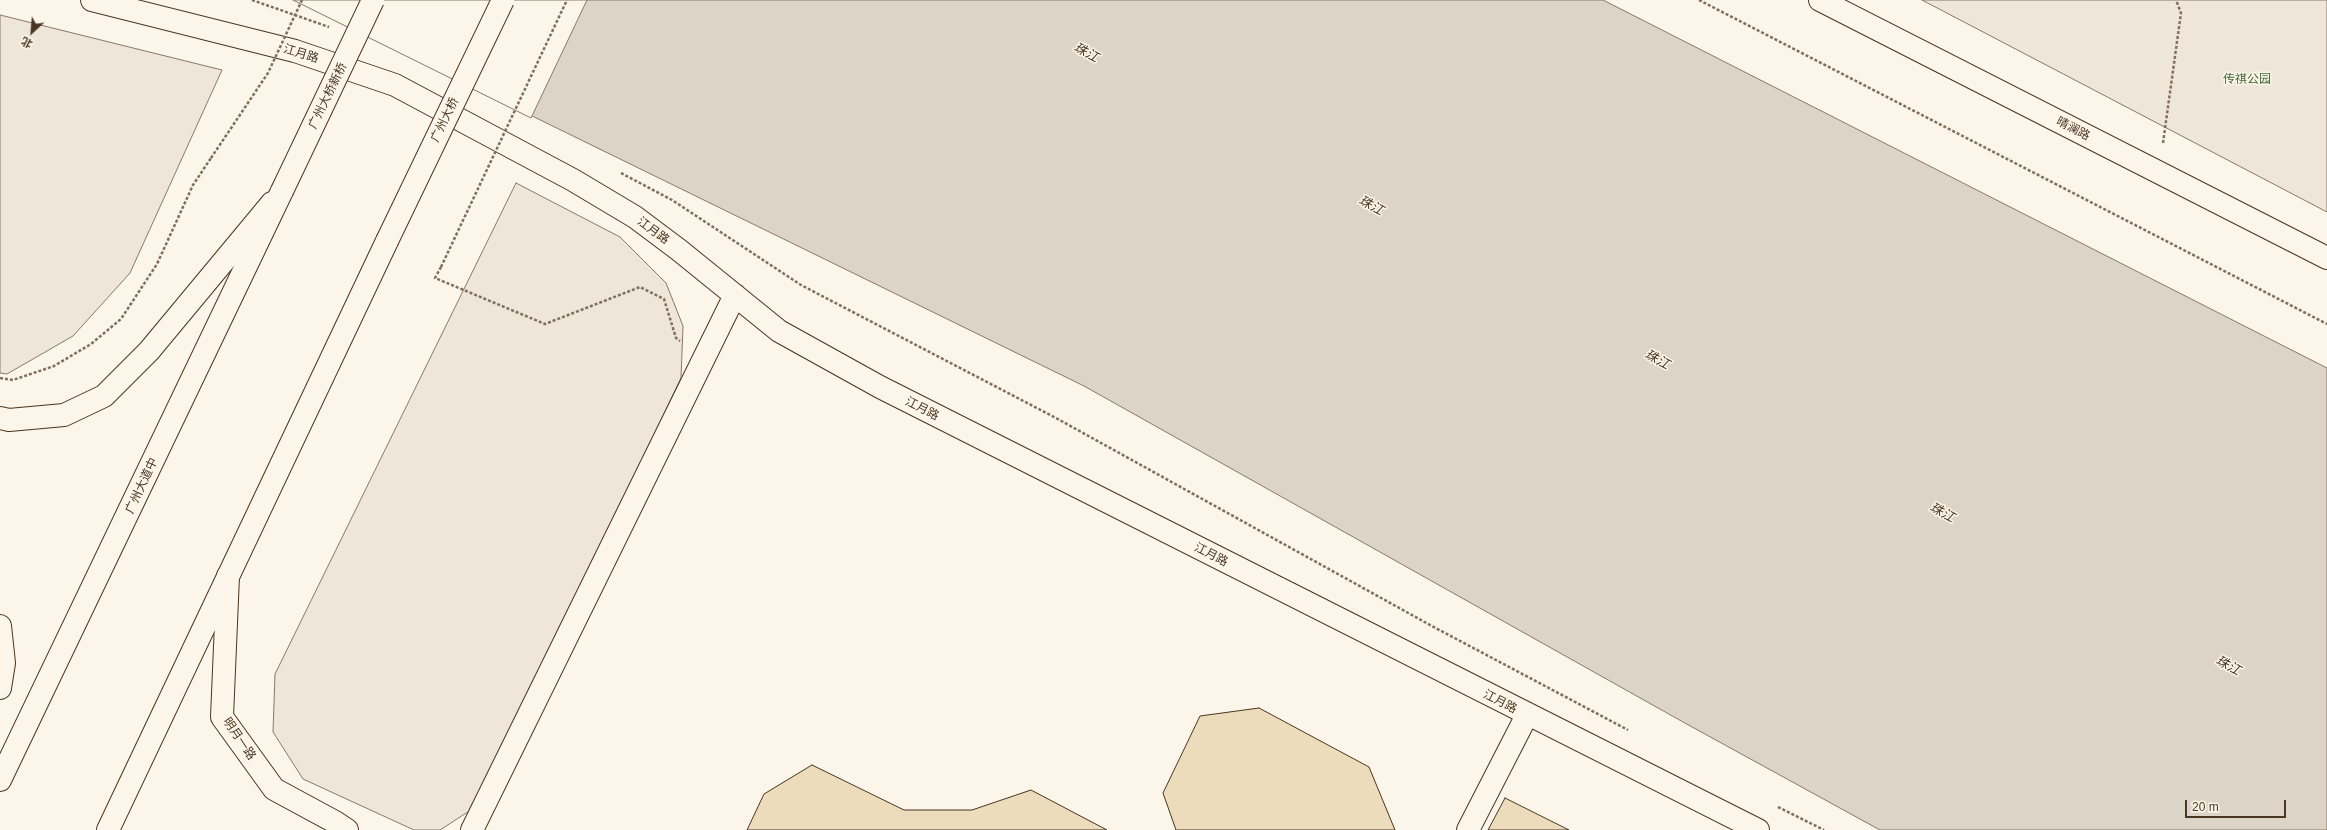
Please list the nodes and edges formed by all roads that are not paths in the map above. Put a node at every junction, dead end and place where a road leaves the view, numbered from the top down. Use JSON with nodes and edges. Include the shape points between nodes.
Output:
{"nodes":[{"id":1,"x":92,"y":0,"type":"edge"},
{"id":2,"x":373,"y":0,"type":"edge"},
{"id":3,"x":503,"y":0,"type":"edge"},
{"id":4,"x":1820,"y":0,"type":"edge"},
{"id":5,"x":282,"y":191,"type":"junction"},
{"id":6,"x":2327,"y":258,"type":"edge"},
{"id":7,"x":735,"y":295,"type":"junction"},
{"id":8,"x":0,"y":418,"type":"edge"},
{"id":9,"x":228,"y":576,"type":"junction"},
{"id":10,"x":0,"y":626,"type":"edge"},
{"id":11,"x":0,"y":688,"type":"edge"},
{"id":12,"x":1527,"y":715,"type":"junction"},
{"id":13,"x":0,"y":780,"type":"edge"},
{"id":14,"x":108,"y":830,"type":"edge"},
{"id":15,"x":347,"y":830,"type":"edge"},
{"id":16,"x":472,"y":830,"type":"edge"},
{"id":17,"x":1468,"y":830,"type":"edge"},
{"id":18,"x":1758,"y":830,"type":"edge"}],
"edges":[{"from":1,"to":7,"type":"main road","name":"江月路","via":[[294,51],[395,85],[573,180],[635,217]]},
{"from":2,"to":5,"type":"main road","name":"广州大桥新桥","bridge":true},
{"from":3,"to":9,"type":"main road","name":"广州大桥","bridge":true},
{"from":4,"to":6,"type":"main road","name":"晴澜路"},
{"from":5,"to":8,"type":"main road","via":[[149,351],[104,396],[64,415],[9,420]]},
{"from":5,"to":13,"type":"main road","name":"广州大道中"},
{"from":7,"to":12,"type":"main road","name":"江月路","via":[[779,331],[880,387]]},
{"from":7,"to":16,"type":"main road"},
{"from":9,"to":14,"type":"main road"},
{"from":9,"to":15,"type":"main road","name":"明月一路","via":[[222,718],[274,789]]},
{"from":10,"to":11,"type":"main road","via":[[4,663]]},
{"from":12,"to":17,"type":"main road"},
{"from":12,"to":18,"type":"main road","name":"江月路"}]}
